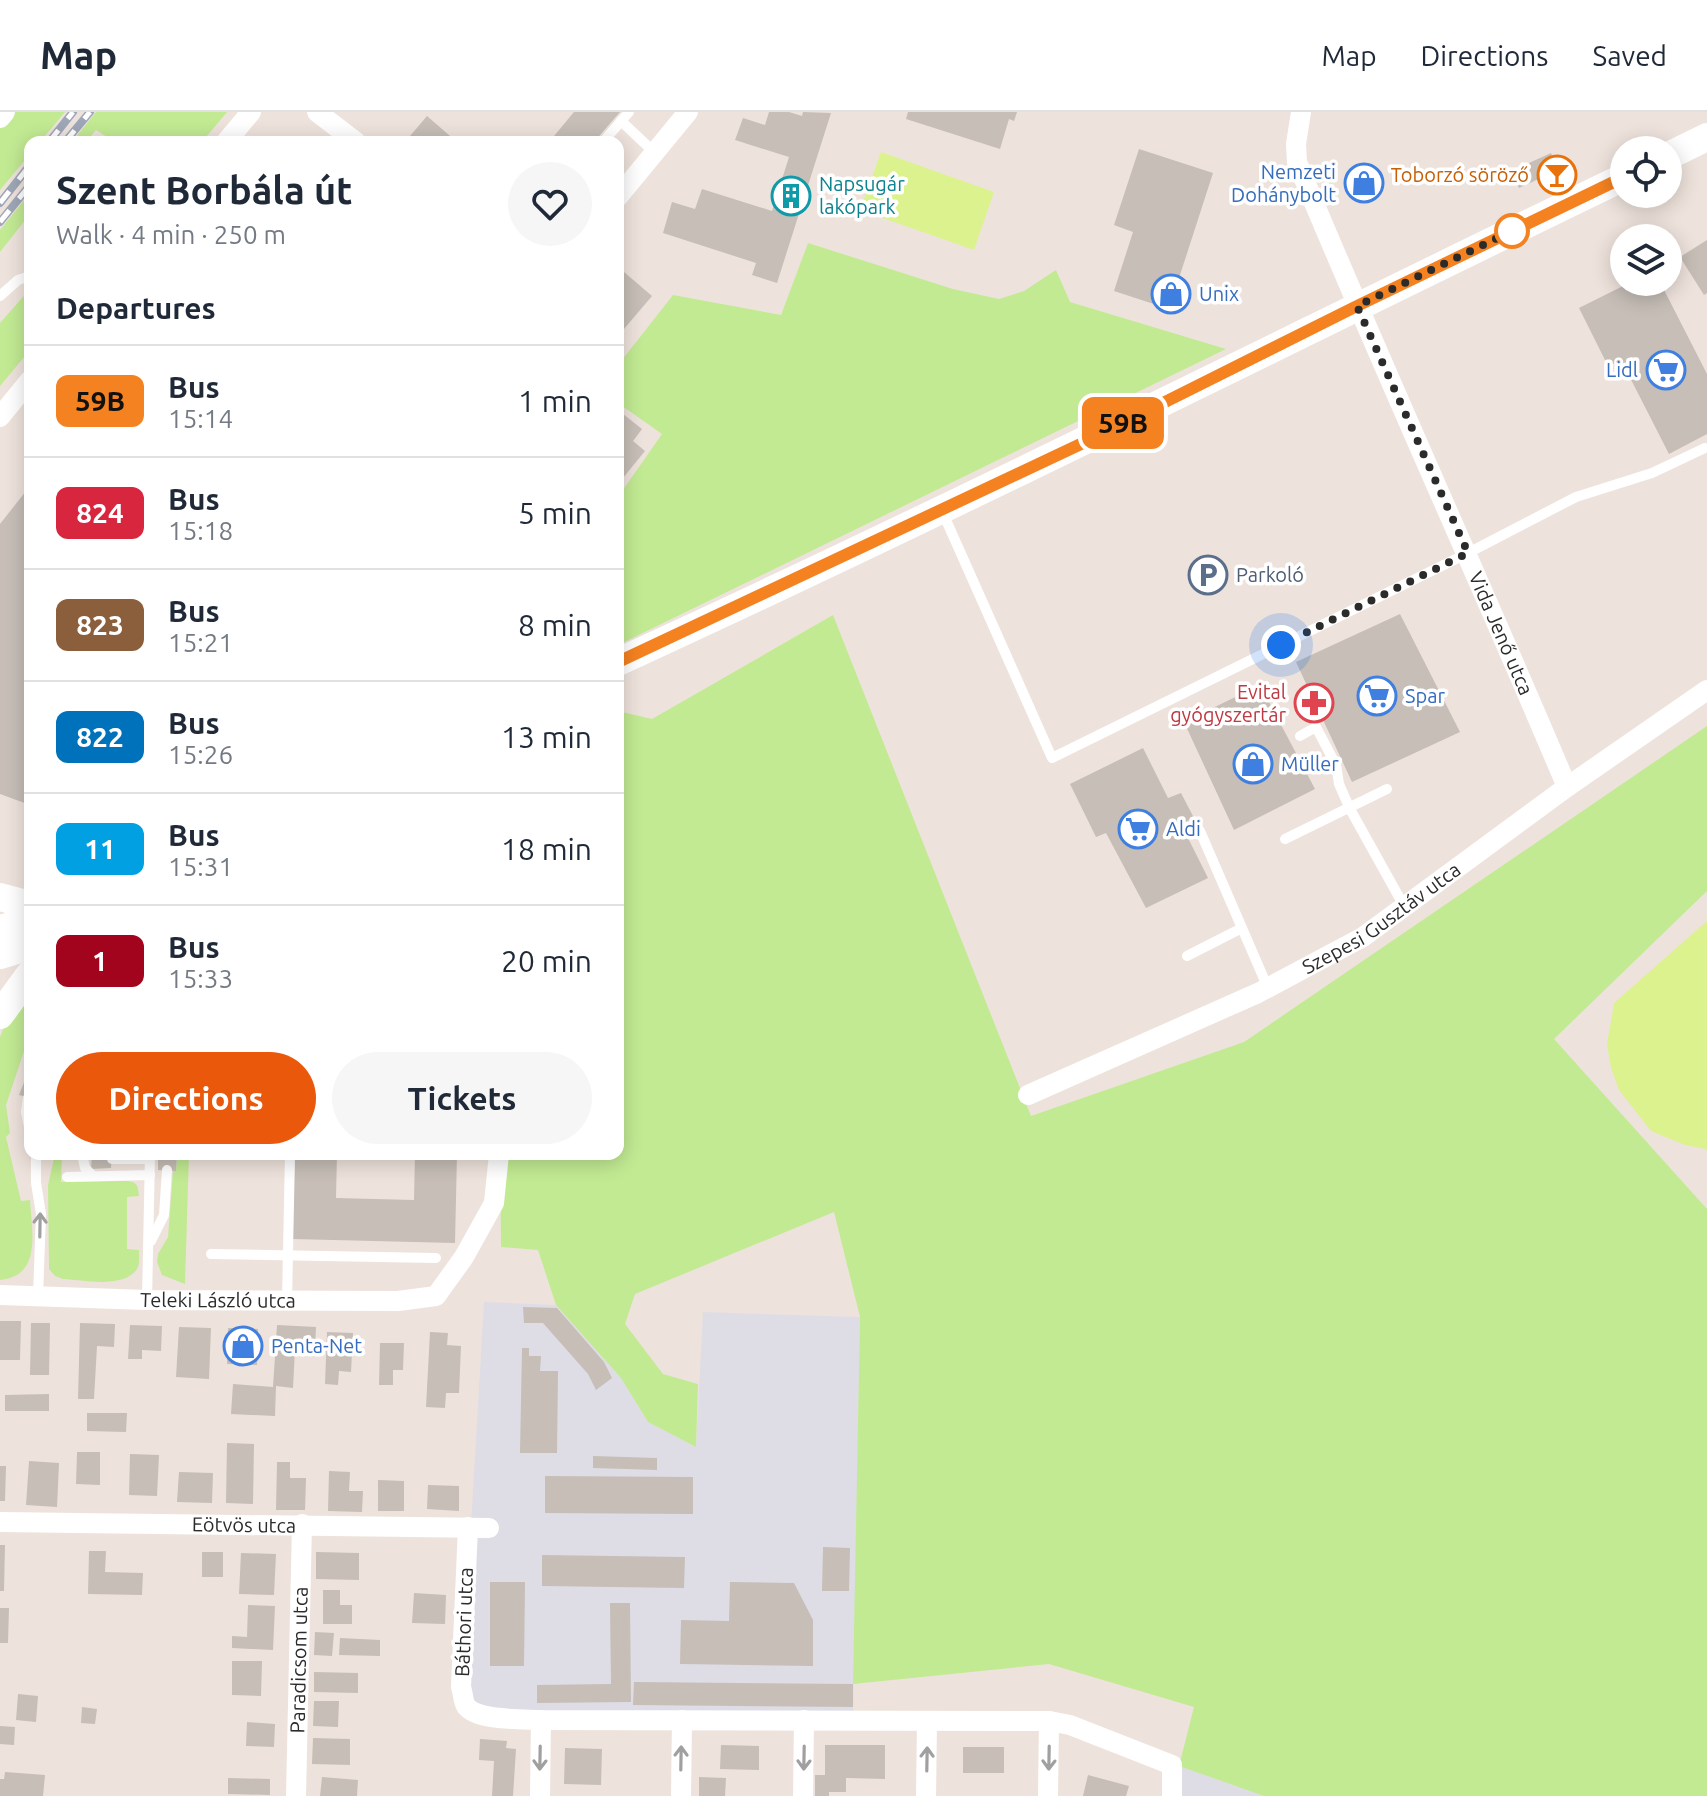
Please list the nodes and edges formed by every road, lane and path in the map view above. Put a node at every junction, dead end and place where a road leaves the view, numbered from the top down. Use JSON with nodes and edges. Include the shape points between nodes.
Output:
{"nodes":[{"id":1,"x":5,"y":112,"type":"edge"},
{"id":2,"x":251,"y":112,"type":"edge"},
{"id":3,"x":317,"y":112,"type":"edge"},
{"id":4,"x":688,"y":112,"type":"edge"},
{"id":5,"x":1301,"y":112,"type":"edge"},
{"id":6,"x":625,"y":116,"type":"edge"},
{"id":7,"x":0,"y":118,"type":"edge"},
{"id":8,"x":231,"y":136,"type":"edge"},
{"id":9,"x":348,"y":136,"type":"edge"},
{"id":10,"x":608,"y":136,"type":"edge"},
{"id":11,"x":1707,"y":137,"type":"edge"},
{"id":12,"x":1682,"y":149,"type":"edge"},
{"id":13,"x":655,"y":153,"type":"junction"},
{"id":14,"x":1610,"y":184,"type":"edge"},
{"id":15,"x":624,"y":190,"type":"edge"},
{"id":16,"x":24,"y":278,"type":"edge"},
{"id":17,"x":0,"y":296,"type":"edge"},
{"id":18,"x":1357,"y":306,"type":"junction"},
{"id":19,"x":24,"y":387,"type":"edge"},
{"id":20,"x":0,"y":417,"type":"edge"},
{"id":21,"x":1705,"y":448,"type":"dead end"},
{"id":22,"x":940,"y":508,"type":"junction"},
{"id":23,"x":1468,"y":553,"type":"junction"},
{"id":24,"x":624,"y":659,"type":"edge"},
{"id":25,"x":1707,"y":690,"type":"edge"},
{"id":26,"x":1300,"y":736,"type":"dead end"},
{"id":27,"x":1567,"y":787,"type":"junction"},
{"id":28,"x":1387,"y":789,"type":"dead end"},
{"id":29,"x":1350,"y":809,"type":"junction"},
{"id":30,"x":1200,"y":831,"type":"dead end"},
{"id":31,"x":1285,"y":839,"type":"dead end"},
{"id":32,"x":0,"y":897,"type":"edge"},
{"id":33,"x":24,"y":903,"type":"edge"},
{"id":34,"x":1404,"y":906,"type":"junction"},
{"id":35,"x":24,"y":923,"type":"edge"},
{"id":36,"x":1242,"y":928,"type":"junction"},
{"id":37,"x":0,"y":929,"type":"edge"},
{"id":38,"x":24,"y":948,"type":"edge"},
{"id":39,"x":0,"y":955,"type":"edge"},
{"id":40,"x":1187,"y":956,"type":"dead end"},
{"id":41,"x":24,"y":982,"type":"edge"},
{"id":42,"x":1268,"y":988,"type":"junction"},
{"id":43,"x":0,"y":1015,"type":"edge"},
{"id":44,"x":1028,"y":1095,"type":"dead end"},
{"id":45,"x":36,"y":1160,"type":"edge"},
{"id":46,"x":85,"y":1160,"type":"edge"},
{"id":47,"x":150,"y":1160,"type":"edge"},
{"id":48,"x":290,"y":1160,"type":"edge"},
{"id":49,"x":498,"y":1160,"type":"edge"},
{"id":50,"x":167,"y":1170,"type":"dead end"},
{"id":51,"x":150,"y":1175,"type":"junction"},
{"id":52,"x":93,"y":1176,"type":"junction"},
{"id":53,"x":67,"y":1177,"type":"dead end"},
{"id":54,"x":149,"y":1246,"type":"junction"},
{"id":55,"x":211,"y":1254,"type":"dead end"},
{"id":56,"x":288,"y":1256,"type":"junction"},
{"id":57,"x":436,"y":1258,"type":"dead end"},
{"id":58,"x":0,"y":1295,"type":"edge"},
{"id":59,"x":38,"y":1296,"type":"junction"},
{"id":60,"x":147,"y":1300,"type":"junction"},
{"id":61,"x":287,"y":1301,"type":"junction"},
{"id":62,"x":0,"y":1522,"type":"edge"},
{"id":63,"x":302,"y":1524,"type":"junction"},
{"id":64,"x":468,"y":1527,"type":"junction"},
{"id":65,"x":489,"y":1528,"type":"dead end"},
{"id":66,"x":541,"y":1720,"type":"junction"},
{"id":67,"x":682,"y":1720,"type":"junction"},
{"id":68,"x":804,"y":1720,"type":"junction"},
{"id":69,"x":1049,"y":1721,"type":"junction"},
{"id":70,"x":927,"y":1722,"type":"junction"},
{"id":71,"x":296,"y":1796,"type":"edge"},
{"id":72,"x":540,"y":1796,"type":"edge"},
{"id":73,"x":681,"y":1796,"type":"edge"},
{"id":74,"x":803,"y":1796,"type":"edge"},
{"id":75,"x":926,"y":1796,"type":"edge"},
{"id":76,"x":1048,"y":1796,"type":"edge"},
{"id":77,"x":1172,"y":1796,"type":"edge"}],
"edges":[{"from":1,"to":7,"type":"street"},
{"from":2,"to":8,"type":"street"},
{"from":3,"to":9,"type":"street"},
{"from":4,"to":13,"type":"street"},
{"from":5,"to":18,"type":"street","name":"Vida Jenő utca","via":[[1297,162]]},
{"from":6,"to":10,"type":"lane"},
{"from":6,"to":13,"type":"lane"},
{"from":11,"to":12,"type":"street"},
{"from":13,"to":15,"type":"street"},
{"from":14,"to":18,"type":"street"},
{"from":16,"to":17,"type":"lane"},
{"from":18,"to":22,"type":"street"},
{"from":18,"to":23,"type":"street","name":"Vida Jenő utca"},
{"from":19,"to":20,"type":"street"},
{"from":21,"to":23,"type":"lane","via":[[1652,473],[1576,497]]},
{"from":22,"to":23,"type":"lane","via":[[1052,758]]},
{"from":22,"to":24,"type":"street"},
{"from":23,"to":27,"type":"street","name":"Vida Jenő utca"},
{"from":25,"to":27,"type":"street","name":"Szepesi Gusztáv utca"},
{"from":26,"to":29,"type":"lane","via":[[1316,727]]},
{"from":27,"to":34,"type":"street","name":"Szepesi Gusztáv utca"},
{"from":28,"to":29,"type":"lane"},
{"from":29,"to":31,"type":"lane"},
{"from":29,"to":34,"type":"lane"},
{"from":30,"to":36,"type":"lane"},
{"from":32,"to":33,"type":"street"},
{"from":34,"to":42,"type":"street","name":"Szepesi Gusztáv utca","via":[[1363,937]]},
{"from":35,"to":37,"type":"street"},
{"from":36,"to":40,"type":"lane"},
{"from":36,"to":42,"type":"lane"},
{"from":38,"to":39,"type":"street"},
{"from":41,"to":43,"type":"street"},
{"from":42,"to":44,"type":"street","name":"Szepesi Gusztáv utca"},
{"from":59,"to":45,"type":"lane","one_way":true,"via":[[41,1214]]},
{"from":46,"to":52,"type":"lane"},
{"from":47,"to":51,"type":"lane"},
{"from":48,"to":56,"type":"lane"},
{"from":49,"to":61,"type":"street","name":"Teleki László utca","via":[[494,1203],[436,1296]]},
{"from":50,"to":54,"type":"lane","via":[[164,1215]]},
{"from":51,"to":52,"type":"lane"},
{"from":51,"to":54,"type":"lane"},
{"from":52,"to":53,"type":"lane"},
{"from":54,"to":60,"type":"lane"},
{"from":55,"to":56,"type":"lane"},
{"from":56,"to":57,"type":"lane"},
{"from":56,"to":61,"type":"lane"},
{"from":58,"to":59,"type":"street","name":"Teleki László utca"},
{"from":59,"to":60,"type":"street","name":"Teleki László utca"},
{"from":60,"to":61,"type":"street","name":"Teleki László utca"},
{"from":62,"to":63,"type":"street","name":"Eötvös utca"},
{"from":63,"to":64,"type":"street","name":"Eötvös utca"},
{"from":63,"to":71,"type":"street","name":"Paradicsom utca"},
{"from":64,"to":65,"type":"street","name":"Eötvös utca"},
{"from":64,"to":66,"type":"street","name":"Báthori utca","via":[[461,1687],[466,1705],[490,1717]]},
{"from":66,"to":67,"type":"street"},
{"from":66,"to":72,"type":"street","one_way":true},
{"from":67,"to":68,"type":"street"},
{"from":73,"to":67,"type":"street","one_way":true},
{"from":68,"to":70,"type":"street"},
{"from":68,"to":74,"type":"street","one_way":true},
{"from":69,"to":70,"type":"street"},
{"from":69,"to":76,"type":"street","one_way":true},
{"from":69,"to":77,"type":"street","via":[[1172,1765]]},
{"from":75,"to":70,"type":"street","one_way":true}]}
